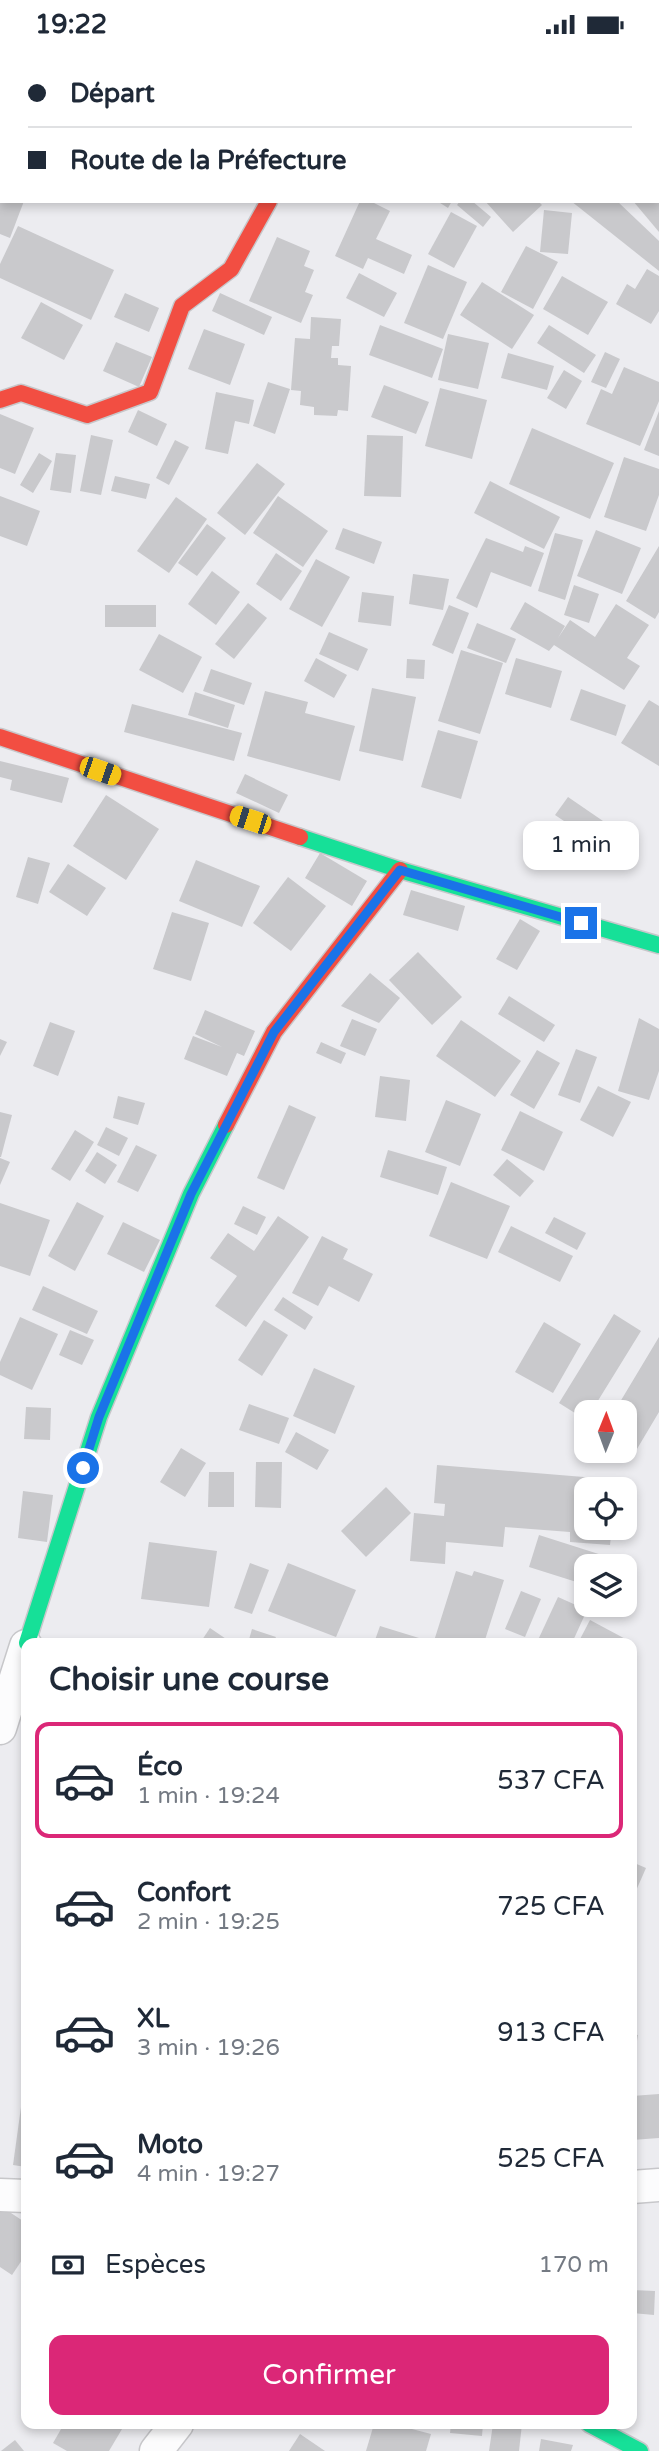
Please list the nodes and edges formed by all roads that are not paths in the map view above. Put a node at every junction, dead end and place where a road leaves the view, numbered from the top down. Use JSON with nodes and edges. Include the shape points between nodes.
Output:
{"nodes":[{"id":1,"x":268,"y":203,"type":"edge"},
{"id":2,"x":0,"y":400,"type":"edge"},
{"id":3,"x":0,"y":737,"type":"edge"},
{"id":4,"x":400,"y":870,"type":"junction"},
{"id":5,"x":659,"y":945,"type":"edge"},
{"id":6,"x":29,"y":1638,"type":"edge"},
{"id":7,"x":21,"y":1663,"type":"edge"},
{"id":8,"x":0,"y":1728,"type":"edge"},
{"id":9,"x":659,"y":2185,"type":"edge"},
{"id":10,"x":637,"y":2187,"type":"edge"},
{"id":11,"x":0,"y":2195,"type":"edge"},
{"id":12,"x":21,"y":2196,"type":"edge"},
{"id":13,"x":173,"y":2429,"type":"edge"},
{"id":14,"x":598,"y":2429,"type":"edge"},
{"id":15,"x":156,"y":2451,"type":"edge"},
{"id":16,"x":640,"y":2451,"type":"edge"}],
"edges":[{"from":1,"to":2,"type":"street","via":[[231,269],[182,306],[150,391],[87,415],[22,393]]},
{"from":3,"to":4,"type":"street"},
{"from":4,"to":5,"type":"street"},
{"from":4,"to":6,"type":"street","via":[[274,1032],[191,1194],[99,1417]]},
{"from":7,"to":8,"type":"street"},
{"from":9,"to":10,"type":"street"},
{"from":11,"to":12,"type":"street"},
{"from":13,"to":15,"type":"street"},
{"from":14,"to":16,"type":"street"}]}
